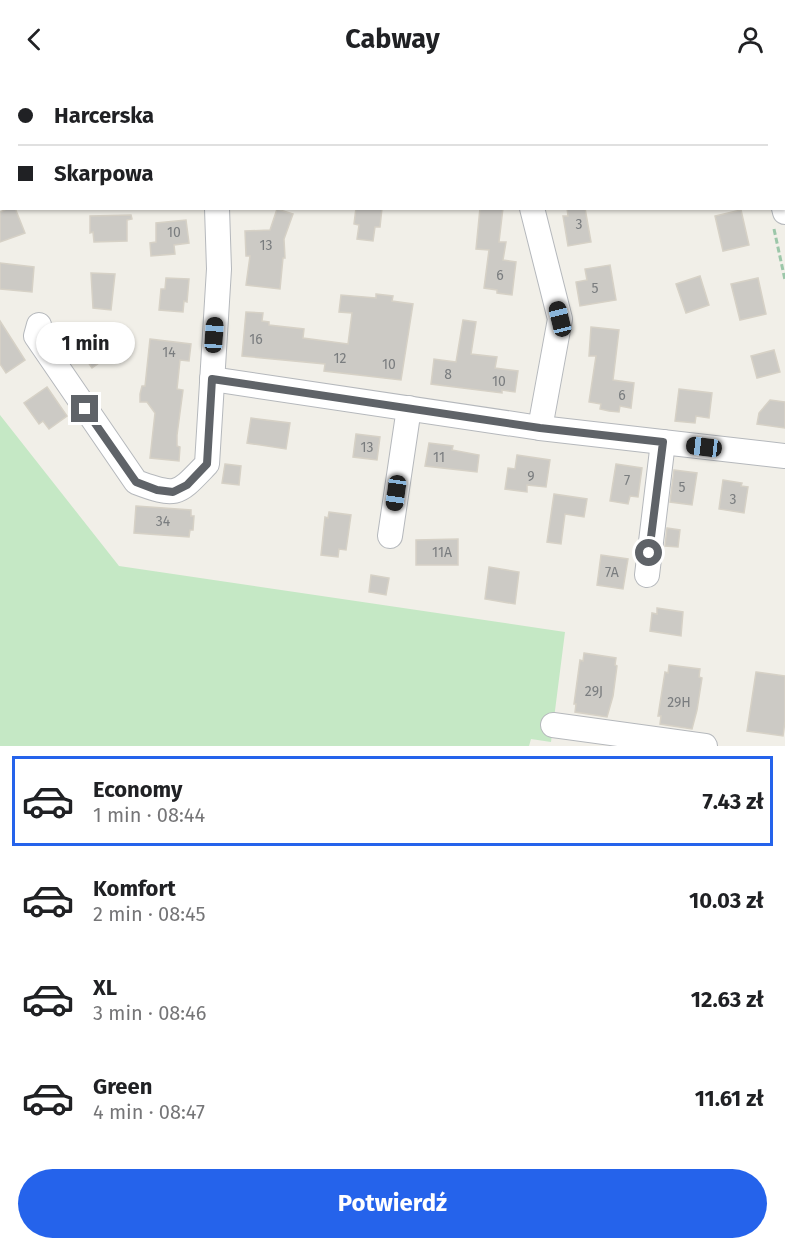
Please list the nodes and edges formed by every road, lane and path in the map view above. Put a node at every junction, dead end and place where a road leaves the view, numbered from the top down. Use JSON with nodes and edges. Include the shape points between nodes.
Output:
{"nodes":[{"id":1,"x":217,"y":210,"type":"edge"},
{"id":2,"x":533,"y":210,"type":"edge"},
{"id":3,"x":780,"y":213,"type":"edge"},
{"id":4,"x":785,"y":280,"type":"edge"},
{"id":5,"x":39,"y":325,"type":"dead end"},
{"id":6,"x":212,"y":379,"type":"junction"},
{"id":7,"x":409,"y":408,"type":"junction"},
{"id":8,"x":540,"y":428,"type":"junction"},
{"id":9,"x":663,"y":442,"type":"junction"},
{"id":10,"x":785,"y":456,"type":"edge"},
{"id":11,"x":390,"y":536,"type":"dead end"},
{"id":12,"x":647,"y":575,"type":"dead end"},
{"id":13,"x":553,"y":725,"type":"dead end"},
{"id":14,"x":641,"y":742,"type":"edge"},
{"id":15,"x":705,"y":746,"type":"edge"}],
"edges":[{"from":1,"to":6,"type":"street","via":[[219,269]]},
{"from":2,"to":8,"type":"street","via":[[560,319]]},
{"from":3,"to":4,"type":"path"},
{"from":5,"to":6,"type":"street","via":[[36,336],[122,464],[136,482],[157,490],[173,492],[187,485],[207,464]]},
{"from":6,"to":7,"type":"street"},
{"from":7,"to":8,"type":"street"},
{"from":7,"to":11,"type":"street"},
{"from":8,"to":9,"type":"street"},
{"from":9,"to":10,"type":"street"},
{"from":9,"to":12,"type":"street"},
{"from":13,"to":14,"type":"street"},
{"from":14,"to":15,"type":"street"}]}
